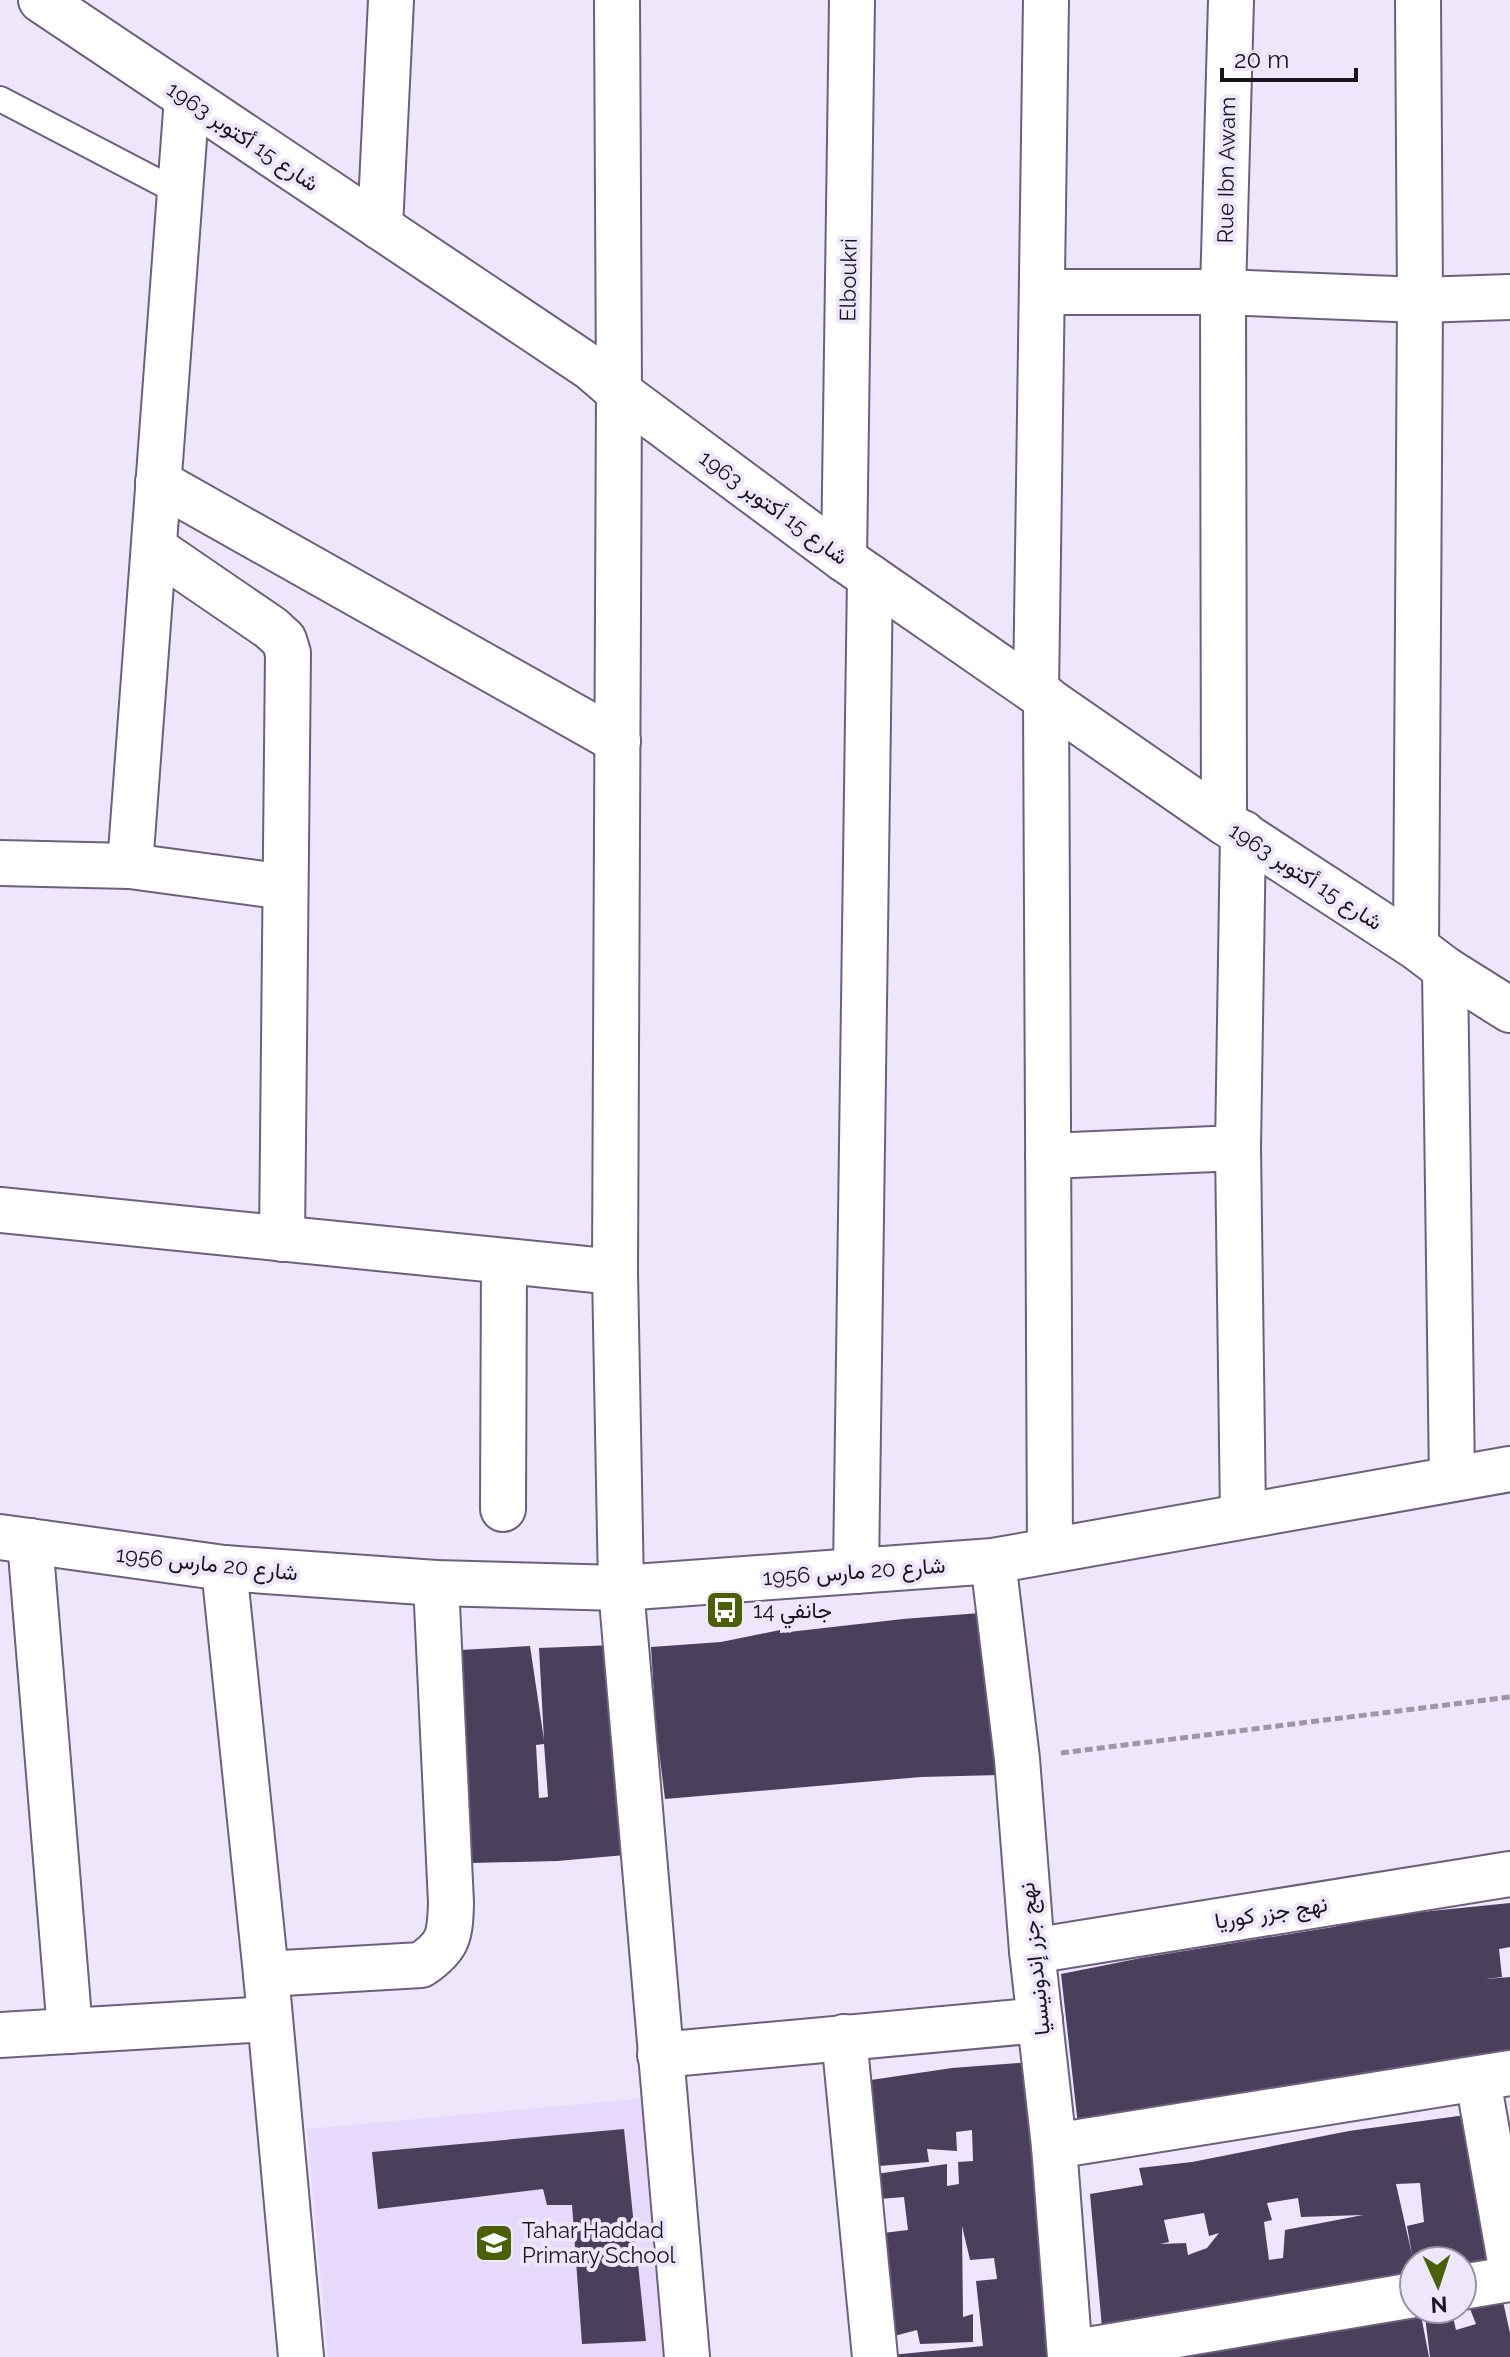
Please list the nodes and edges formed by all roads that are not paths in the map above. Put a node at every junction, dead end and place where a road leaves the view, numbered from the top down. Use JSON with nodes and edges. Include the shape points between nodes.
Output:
{"nodes":[{"id":1,"x":41,"y":0,"type":"edge"},
{"id":2,"x":391,"y":0,"type":"edge"},
{"id":3,"x":617,"y":0,"type":"edge"},
{"id":4,"x":852,"y":0,"type":"edge"},
{"id":5,"x":1046,"y":0,"type":"edge"},
{"id":6,"x":1231,"y":0,"type":"edge"},
{"id":7,"x":1418,"y":0,"type":"edge"},
{"id":8,"x":187,"y":98,"type":"junction"},
{"id":9,"x":0,"y":99,"type":"edge"},
{"id":10,"x":180,"y":193,"type":"junction"},
{"id":11,"x":380,"y":227,"type":"junction"},
{"id":12,"x":1044,"y":292,"type":"junction"},
{"id":13,"x":1223,"y":292,"type":"junction"},
{"id":14,"x":1510,"y":297,"type":"edge"},
{"id":15,"x":1420,"y":300,"type":"junction"},
{"id":16,"x":619,"y":392,"type":"junction"},
{"id":17,"x":158,"y":482,"type":"junction"},
{"id":18,"x":154,"y":548,"type":"junction"},
{"id":19,"x":857,"y":568,"type":"junction"},
{"id":20,"x":1041,"y":694,"type":"junction"},
{"id":21,"x":618,"y":741,"type":"junction"},
{"id":22,"x":1233,"y":828,"type":"junction"},
{"id":23,"x":0,"y":863,"type":"edge"},
{"id":24,"x":130,"y":866,"type":"junction"},
{"id":25,"x":285,"y":887,"type":"junction"},
{"id":26,"x":1430,"y":958,"type":"junction"},
{"id":27,"x":1510,"y":1010,"type":"edge"},
{"id":28,"x":1238,"y":1148,"type":"junction"},
{"id":29,"x":1048,"y":1156,"type":"junction"},
{"id":30,"x":0,"y":1210,"type":"edge"},
{"id":31,"x":282,"y":1239,"type":"junction"},
{"id":32,"x":504,"y":1262,"type":"junction"},
{"id":33,"x":615,"y":1272,"type":"junction"},
{"id":34,"x":1510,"y":1469,"type":"edge"},
{"id":35,"x":1452,"y":1479,"type":"junction"},
{"id":36,"x":503,"y":1509,"type":"dead end"},
{"id":37,"x":1243,"y":1515,"type":"junction"},
{"id":38,"x":15,"y":1539,"type":"edge"},
{"id":39,"x":1050,"y":1550,"type":"junction"},
{"id":40,"x":993,"y":1561,"type":"junction"},
{"id":41,"x":224,"y":1568,"type":"junction"},
{"id":42,"x":856,"y":1571,"type":"junction"},
{"id":43,"x":436,"y":1583,"type":"junction"},
{"id":44,"x":621,"y":1588,"type":"junction"},
{"id":45,"x":1510,"y":1874,"type":"edge"},
{"id":46,"x":1032,"y":1951,"type":"junction"},
{"id":47,"x":266,"y":1974,"type":"junction"},
{"id":48,"x":270,"y":2019,"type":"junction"},
{"id":49,"x":1040,"y":2020,"type":"junction"},
{"id":50,"x":70,"y":2031,"type":"junction"},
{"id":51,"x":0,"y":2035,"type":"edge"},
{"id":52,"x":844,"y":2037,"type":"junction"},
{"id":53,"x":660,"y":2055,"type":"junction"},
{"id":54,"x":1494,"y":2077,"type":"edge"},
{"id":55,"x":1054,"y":2146,"type":"junction"},
{"id":56,"x":1510,"y":2262,"type":"edge"},
{"id":57,"x":1510,"y":2279,"type":"edge"},
{"id":58,"x":1478,"y":2284,"type":"edge"},
{"id":59,"x":1398,"y":2298,"type":"edge"},
{"id":60,"x":1070,"y":2355,"type":"edge"},
{"id":61,"x":301,"y":2357,"type":"edge"},
{"id":62,"x":687,"y":2357,"type":"edge"},
{"id":63,"x":875,"y":2357,"type":"edge"}],
"edges":[{"from":1,"to":8,"type":"street","name":"شارع 15 أكتوبر 1963"},
{"from":2,"to":11,"type":"street"},
{"from":3,"to":16,"type":"street"},
{"from":4,"to":19,"type":"street","name":"Elboukri"},
{"from":5,"to":12,"type":"street"},
{"from":6,"to":13,"type":"street","name":"Rue Ibn Awam"},
{"from":7,"to":15,"type":"street"},
{"from":8,"to":10,"type":"street"},
{"from":8,"to":11,"type":"street","name":"شارع 15 أكتوبر 1963"},
{"from":9,"to":10,"type":"lane"},
{"from":10,"to":17,"type":"street"},
{"from":11,"to":16,"type":"street","name":"شارع 15 أكتوبر 1963"},
{"from":12,"to":13,"type":"street"},
{"from":12,"to":20,"type":"street"},
{"from":13,"to":15,"type":"street"},
{"from":13,"to":22,"type":"street","name":"Rue Ibn Awam"},
{"from":14,"to":15,"type":"street"},
{"from":15,"to":26,"type":"street"},
{"from":16,"to":19,"type":"street","name":"شارع 15 أكتوبر 1963"},
{"from":16,"to":21,"type":"street"},
{"from":17,"to":18,"type":"street"},
{"from":17,"to":21,"type":"street"},
{"from":18,"to":24,"type":"street"},
{"from":18,"to":25,"type":"street","via":[[284,640]]},
{"from":19,"to":20,"type":"street","name":"شارع 15 أكتوبر 1963"},
{"from":19,"to":42,"type":"street","name":"Elboukri"},
{"from":20,"to":22,"type":"street","name":"شارع 15 أكتوبر 1963"},
{"from":20,"to":29,"type":"street"},
{"from":21,"to":33,"type":"street"},
{"from":22,"to":26,"type":"street","name":"شارع 15 أكتوبر 1963"},
{"from":22,"to":28,"type":"street","name":"Rue Ibn Awam"},
{"from":23,"to":24,"type":"street"},
{"from":24,"to":25,"type":"street"},
{"from":25,"to":31,"type":"street"},
{"from":26,"to":27,"type":"street","name":"شارع 15 أكتوبر 1963"},
{"from":26,"to":35,"type":"street"},
{"from":28,"to":29,"type":"street"},
{"from":28,"to":37,"type":"street","name":"Rue Ibn Awam"},
{"from":29,"to":39,"type":"street"},
{"from":30,"to":31,"type":"street"},
{"from":31,"to":32,"type":"street"},
{"from":32,"to":33,"type":"street"},
{"from":32,"to":36,"type":"street"},
{"from":33,"to":44,"type":"street"},
{"from":34,"to":35,"type":"street","name":"شارع 20 مارس 1956"},
{"from":35,"to":37,"type":"street","name":"شارع 20 مارس 1956"},
{"from":37,"to":39,"type":"street","name":"شارع 20 مارس 1956"},
{"from":38,"to":41,"type":"street","name":"شارع 20 مارس 1956"},
{"from":38,"to":50,"type":"street"},
{"from":39,"to":40,"type":"street","name":"شارع 20 مارس 1956"},
{"from":40,"to":42,"type":"street","name":"شارع 20 مارس 1956"},
{"from":40,"to":46,"type":"street","name":"نهج جزر إندونيسيا","via":[[1017,1759]]},
{"from":41,"to":43,"type":"street","name":"شارع 20 مارس 1956"},
{"from":41,"to":47,"type":"street"},
{"from":42,"to":44,"type":"street","name":"شارع 20 مارس 1956"},
{"from":43,"to":44,"type":"street","name":"شارع 20 مارس 1956"},
{"from":43,"to":47,"type":"street","via":[[451,1932],[441,1952],[421,1965]]},
{"from":44,"to":53,"type":"street"},
{"from":45,"to":46,"type":"street","name":"نهج جزر كوريا"},
{"from":46,"to":49,"type":"street","name":"نهج جزر إندونيسيا"},
{"from":47,"to":48,"type":"street"},
{"from":48,"to":50,"type":"street"},
{"from":48,"to":61,"type":"street"},
{"from":49,"to":52,"type":"street"},
{"from":49,"to":55,"type":"street","name":"نهج جزر إندونيسيا"},
{"from":50,"to":51,"type":"street"},
{"from":52,"to":53,"type":"street"},
{"from":52,"to":63,"type":"street"},
{"from":53,"to":62,"type":"street"},
{"from":54,"to":55,"type":"street"},
{"from":54,"to":56,"type":"street"},
{"from":55,"to":60,"type":"street","name":"نهج جزر إندونيسيا"},
{"from":57,"to":58,"type":"street"},
{"from":59,"to":60,"type":"street"}]}
